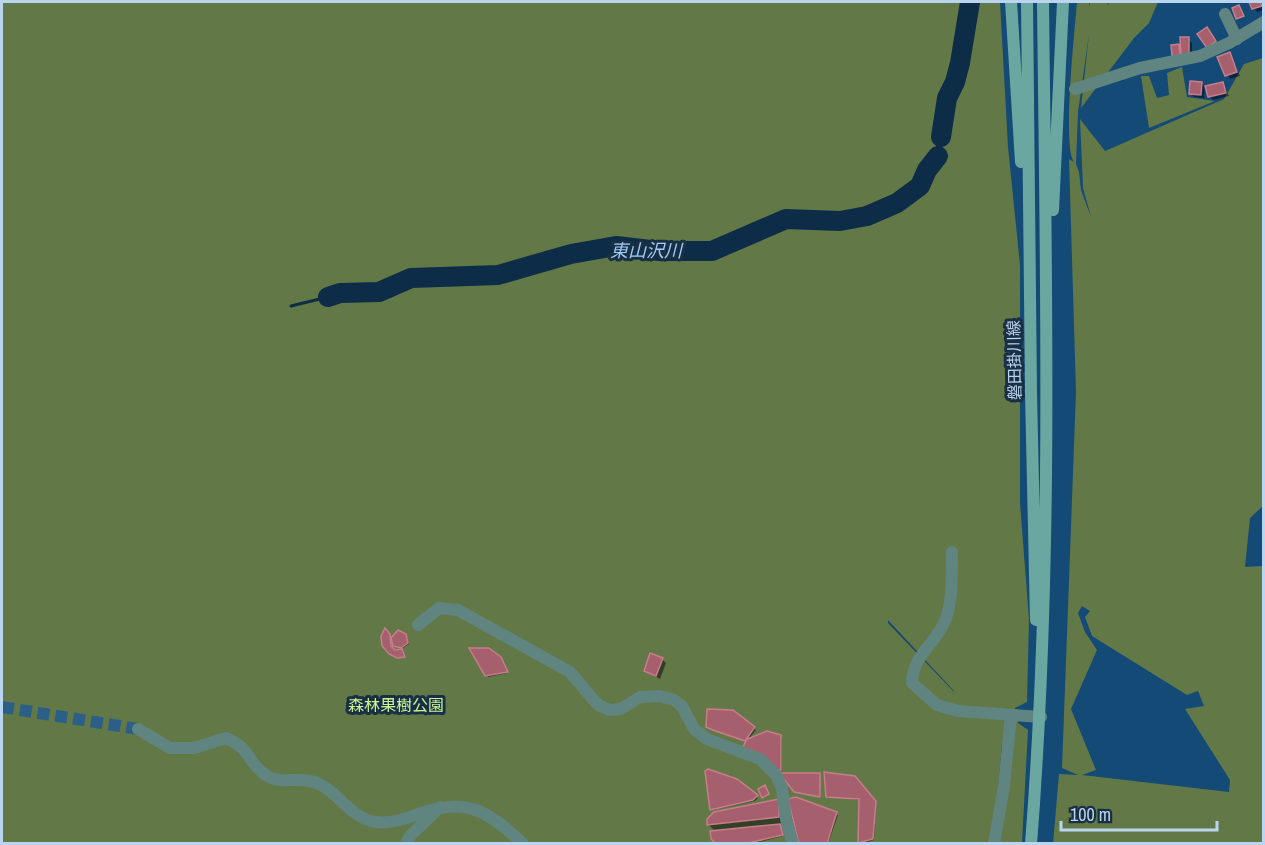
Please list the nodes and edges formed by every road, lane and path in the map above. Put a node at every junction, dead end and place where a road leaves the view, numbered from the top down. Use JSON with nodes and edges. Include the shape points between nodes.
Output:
{"nodes":[{"id":1,"x":1011,"y":2,"type":"edge"},
{"id":2,"x":1027,"y":2,"type":"edge"},
{"id":3,"x":1042,"y":2,"type":"edge"},
{"id":4,"x":1063,"y":2,"type":"edge"},
{"id":5,"x":1225,"y":14,"type":"dead end"},
{"id":6,"x":1263,"y":22,"type":"edge"},
{"id":7,"x":1237,"y":39,"type":"junction"},
{"id":8,"x":1076,"y":89,"type":"dead end"},
{"id":9,"x":1030,"y":261,"type":"junction"},
{"id":10,"x":1047,"y":393,"type":"junction"},
{"id":11,"x":952,"y":552,"type":"dead end"},
{"id":12,"x":418,"y":625,"type":"dead end"},
{"id":13,"x":1011,"y":715,"type":"junction"},
{"id":14,"x":1041,"y":717,"type":"junction"},
{"id":15,"x":138,"y":729,"type":"tunnel mouth"},
{"id":16,"x":440,"y":806,"type":"junction"},
{"id":17,"x":406,"y":843,"type":"edge"},
{"id":18,"x":523,"y":843,"type":"edge"},
{"id":19,"x":793,"y":843,"type":"edge"},
{"id":20,"x":994,"y":843,"type":"edge"},
{"id":21,"x":1031,"y":843,"type":"edge"}],
"edges":[{"from":1,"to":9,"type":"main road"},
{"from":2,"to":9,"type":"main road","name":"磐田掛川線"},
{"from":3,"to":10,"type":"main road","name":"磐田掛川線"},
{"from":4,"to":10,"type":"main road","via":[[1054,166],[1053,330]]},
{"from":5,"to":7,"type":"street"},
{"from":6,"to":7,"type":"street"},
{"from":7,"to":8,"type":"street","via":[[1200,56],[1140,68]]},
{"from":9,"to":14,"type":"main road","name":"磐田掛川線"},
{"from":10,"to":14,"type":"main road","name":"磐田掛川線"},
{"from":11,"to":13,"type":"street","via":[[947,615],[933,643],[917,659],[912,683],[937,705],[958,711]]},
{"from":12,"to":19,"type":"street","via":[[439,608],[458,610],[570,672],[598,705],[610,710],[621,709],[640,696],[674,699],[694,729],[707,740],[760,759],[776,775]]},
{"from":13,"to":14,"type":"street"},
{"from":13,"to":20,"type":"street"},
{"from":14,"to":21,"type":"main road","name":"磐田掛川線"},
{"from":15,"to":16,"type":"street","via":[[170,748],[194,748],[226,738],[242,746],[262,773],[281,782],[311,781],[360,817],[376,822],[398,821]]},
{"from":16,"to":17,"type":"street"},
{"from":16,"to":18,"type":"street","via":[[489,814]]}]}
